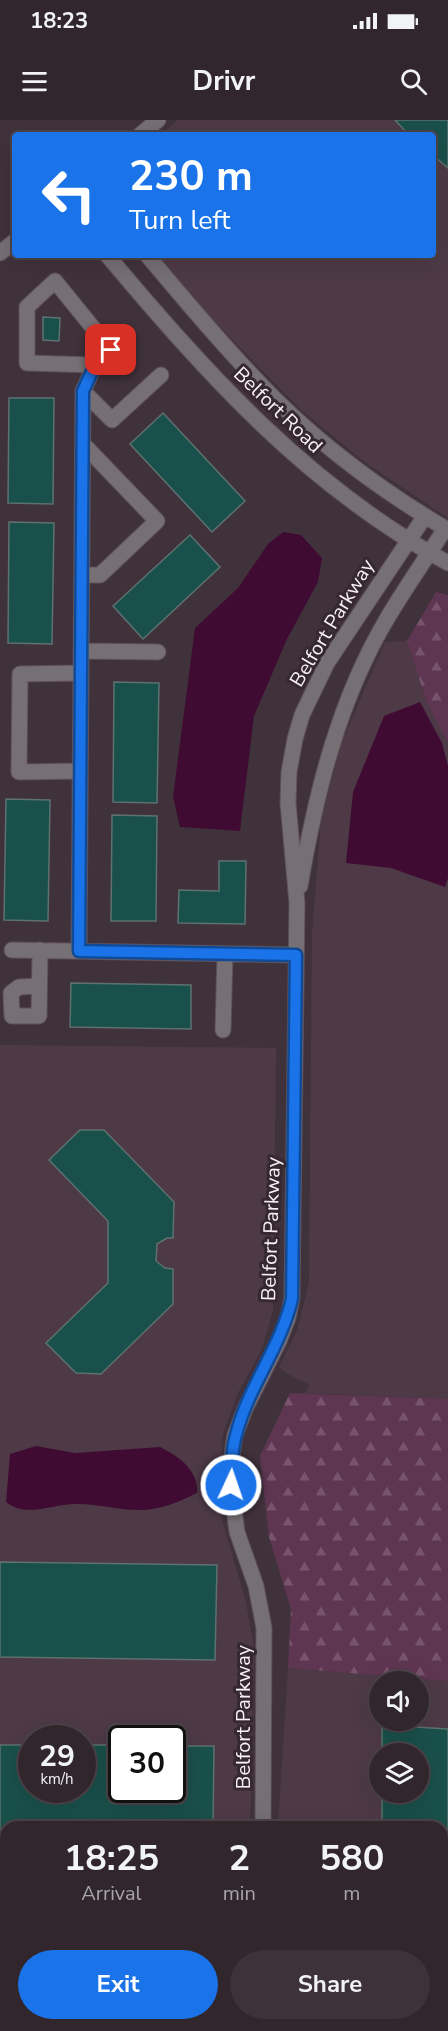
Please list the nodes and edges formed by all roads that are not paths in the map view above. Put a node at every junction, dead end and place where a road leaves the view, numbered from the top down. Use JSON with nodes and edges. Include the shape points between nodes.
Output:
{"nodes":[{"id":1,"x":158,"y":120,"type":"edge"},
{"id":2,"x":144,"y":132,"type":"edge"},
{"id":3,"x":12,"y":243,"type":"edge"},
{"id":4,"x":0,"y":253,"type":"edge"},
{"id":5,"x":110,"y":258,"type":"edge"},
{"id":6,"x":150,"y":258,"type":"edge"},
{"id":7,"x":95,"y":365,"type":"junction"},
{"id":8,"x":161,"y":375,"type":"dead end"},
{"id":9,"x":83,"y":391,"type":"junction"},
{"id":10,"x":83,"y":444,"type":"junction"},
{"id":11,"x":425,"y":516,"type":"junction"},
{"id":12,"x":447,"y":530,"type":"edge"},
{"id":13,"x":408,"y":540,"type":"junction"},
{"id":14,"x":429,"y":553,"type":"junction"},
{"id":15,"x":448,"y":563,"type":"edge"},
{"id":16,"x":82,"y":575,"type":"junction"},
{"id":17,"x":81,"y":651,"type":"junction"},
{"id":18,"x":158,"y":652,"type":"dead end"},
{"id":19,"x":81,"y":673,"type":"junction"},
{"id":20,"x":80,"y":771,"type":"junction"},
{"id":21,"x":297,"y":903,"type":"junction"},
{"id":22,"x":12,"y":950,"type":"dead end"},
{"id":23,"x":40,"y":950,"type":"junction"},
{"id":24,"x":79,"y":951,"type":"junction"},
{"id":25,"x":225,"y":954,"type":"junction"},
{"id":26,"x":296,"y":955,"type":"junction"},
{"id":27,"x":39,"y":986,"type":"dead end"},
{"id":28,"x":224,"y":1030,"type":"dead end"},
{"id":29,"x":263,"y":1821,"type":"edge"}],
"edges":[{"from":1,"to":2,"type":"street"},
{"from":3,"to":4,"type":"street"},
{"from":5,"to":13,"type":"street","name":"Belfort Road","via":[[258,423],[326,482]]},
{"from":6,"to":11,"type":"street","name":"Belfort Road","via":[[279,402],[347,462]]},
{"from":7,"to":7,"type":"street","via":[[111,350],[55,281],[27,307],[27,363]]},
{"from":7,"to":9,"type":"street"},
{"from":8,"to":9,"type":"street","via":[[112,420]]},
{"from":9,"to":10,"type":"street"},
{"from":10,"to":16,"type":"street"},
{"from":10,"to":16,"type":"street","via":[[157,521],[100,575]]},
{"from":11,"to":12,"type":"street","name":"Belfort Road"},
{"from":11,"to":13,"type":"street","name":"Belfort Parkway"},
{"from":12,"to":14,"type":"street","name":"Belfort Parkway"},
{"from":13,"to":14,"type":"street","name":"Belfort Road"},
{"from":13,"to":21,"type":"street","name":"Belfort Parkway","via":[[341,639],[302,715],[289,772],[288,803]]},
{"from":14,"to":15,"type":"street","name":"Belfort Road"},
{"from":14,"to":21,"type":"street","name":"Belfort Parkway","via":[[387,618],[337,727],[314,810]]},
{"from":16,"to":17,"type":"street"},
{"from":17,"to":18,"type":"street"},
{"from":17,"to":19,"type":"street"},
{"from":19,"to":20,"type":"street"},
{"from":19,"to":20,"type":"street","via":[[20,674],[19,761],[19,772]]},
{"from":20,"to":24,"type":"street"},
{"from":21,"to":26,"type":"street","name":"Belfort Parkway"},
{"from":22,"to":23,"type":"street"},
{"from":23,"to":24,"type":"street"},
{"from":23,"to":27,"type":"street"},
{"from":24,"to":25,"type":"street"},
{"from":25,"to":26,"type":"street"},
{"from":25,"to":28,"type":"street"},
{"from":26,"to":29,"type":"street","name":"Belfort Parkway","via":[[292,1299],[279,1341],[236,1435],[231,1485],[237,1532],[256,1586],[264,1628]]}]}
